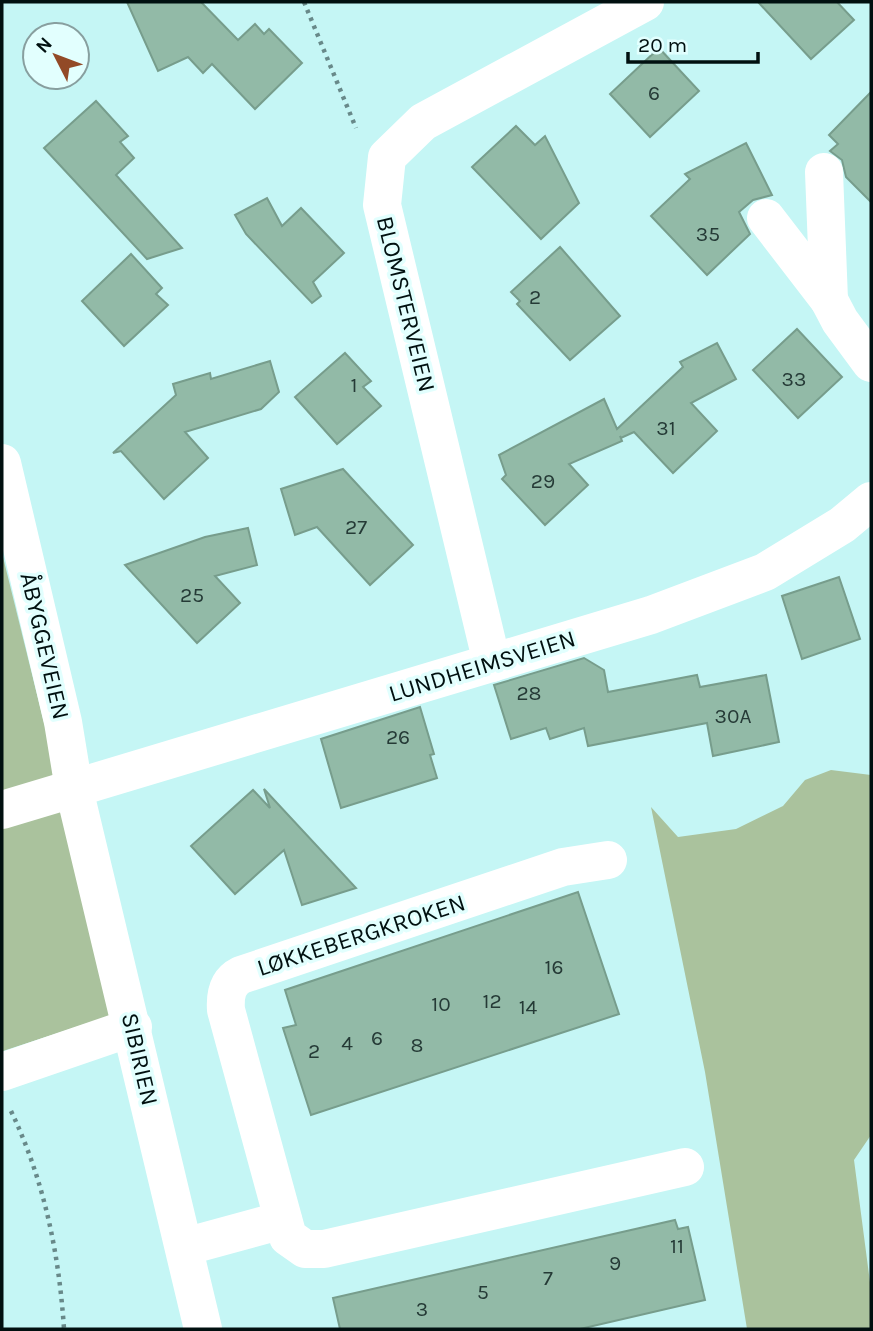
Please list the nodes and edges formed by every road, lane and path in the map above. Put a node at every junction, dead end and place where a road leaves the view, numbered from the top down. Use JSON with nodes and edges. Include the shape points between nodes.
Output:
{"nodes":[{"id":1,"x":304,"y":2,"type":"edge"},
{"id":2,"x":645,"y":2,"type":"edge"},
{"id":3,"x":387,"y":157,"type":"junction"},
{"id":4,"x":824,"y":172,"type":"dead end"},
{"id":5,"x":766,"y":218,"type":"dead end"},
{"id":6,"x":829,"y":300,"type":"junction"},
{"id":7,"x":871,"y":363,"type":"edge"},
{"id":8,"x":2,"y":463,"type":"edge"},
{"id":9,"x":871,"y":501,"type":"edge"},
{"id":10,"x":492,"y":663,"type":"junction"},
{"id":11,"x":74,"y":789,"type":"junction"},
{"id":12,"x":2,"y":810,"type":"edge"},
{"id":13,"x":608,"y":860,"type":"dead end"},
{"id":14,"x":133,"y":1027,"type":"junction"},
{"id":15,"x":4,"y":1087,"type":"edge"},
{"id":16,"x":685,"y":1167,"type":"dead end"},
{"id":17,"x":283,"y":1220,"type":"junction"},
{"id":18,"x":184,"y":1247,"type":"junction"},
{"id":19,"x":64,"y":1329,"type":"edge"},
{"id":20,"x":203,"y":1329,"type":"edge"}],
"edges":[{"from":1,"to":3,"type":"path","via":[[357,131]]},
{"from":2,"to":3,"type":"street","via":[[423,122]]},
{"from":3,"to":10,"type":"street","name":"BLOMSTERVEIEN","via":[[382,205]]},
{"from":4,"to":6,"type":"street"},
{"from":5,"to":6,"type":"street"},
{"from":6,"to":7,"type":"street"},
{"from":8,"to":11,"type":"street","name":"ÅBYGGEVEIEN","via":[[63,722]]},
{"from":9,"to":10,"type":"street","name":"LUNDHEIMSVEIEN","via":[[842,525],[765,572],[652,615]]},
{"from":10,"to":11,"type":"street","name":"LUNDHEIMSVEIEN"},
{"from":11,"to":12,"type":"street","name":"LUNDHEIMSVEIEN"},
{"from":11,"to":14,"type":"street","name":"SIBIRIEN"},
{"from":13,"to":17,"type":"street","name":"LØKKEBERGKROKEN","via":[[563,867],[235,978],[225,997],[226,1010]]},
{"from":14,"to":15,"type":"street"},
{"from":14,"to":18,"type":"street","name":"SIBIRIEN"},
{"from":15,"to":19,"type":"path","via":[[33,1157],[60,1268]]},
{"from":16,"to":17,"type":"street","name":"LØKKEBERGKROKEN","via":[[324,1249],[305,1249],[288,1237]]},
{"from":17,"to":18,"type":"street"},
{"from":18,"to":20,"type":"street","name":"SIBIRIEN"}]}
